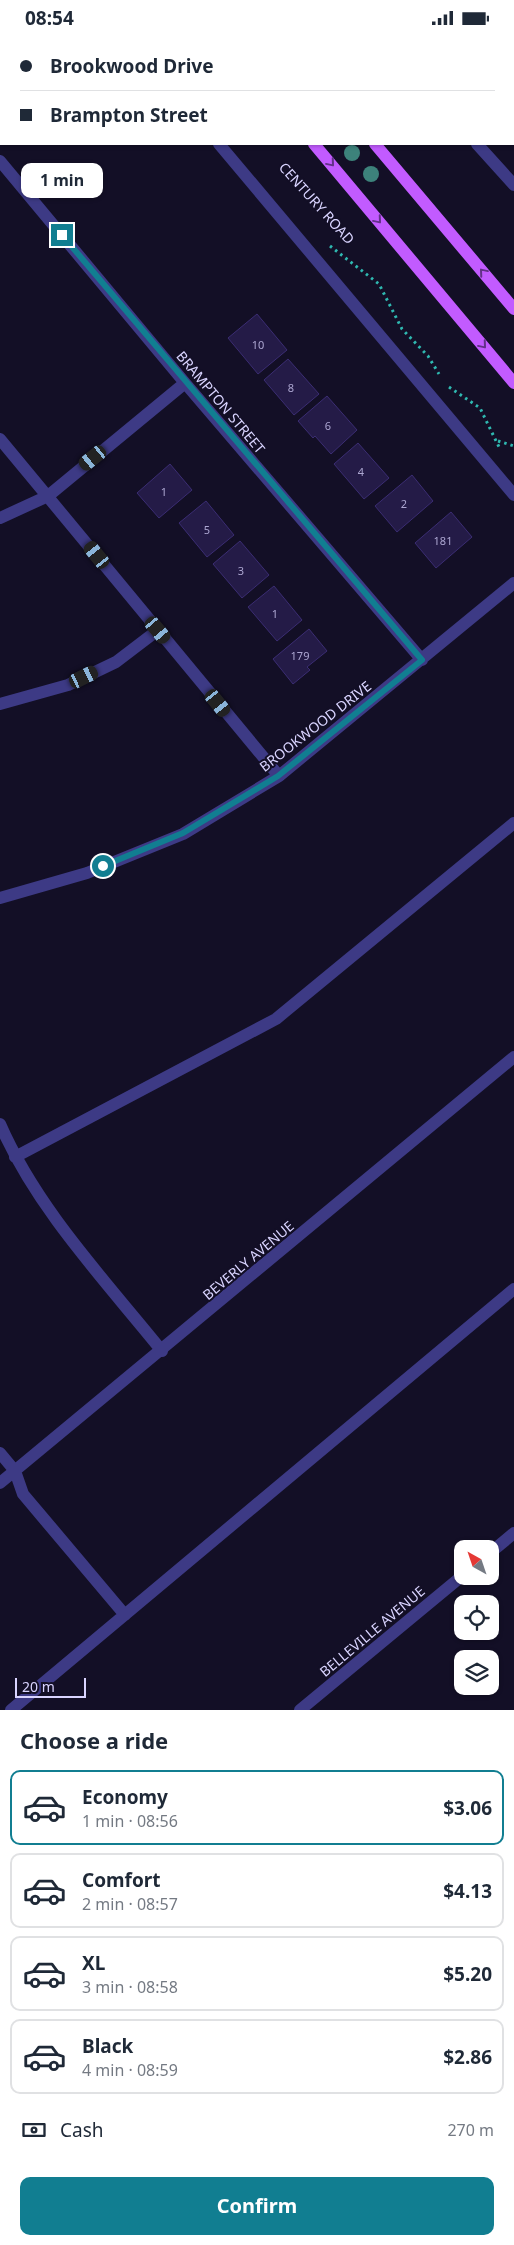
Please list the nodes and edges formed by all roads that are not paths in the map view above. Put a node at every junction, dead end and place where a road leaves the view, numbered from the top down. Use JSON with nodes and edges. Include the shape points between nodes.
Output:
{"nodes":[{"id":1,"x":220,"y":145,"type":"edge"},
{"id":2,"x":315,"y":145,"type":"edge"},
{"id":3,"x":376,"y":145,"type":"edge"},
{"id":4,"x":478,"y":145,"type":"edge"},
{"id":5,"x":0,"y":161,"type":"edge"},
{"id":6,"x":514,"y":185,"type":"edge"},
{"id":7,"x":514,"y":309,"type":"edge"},
{"id":8,"x":185,"y":383,"type":"junction"},
{"id":9,"x":514,"y":383,"type":"edge"},
{"id":10,"x":0,"y":439,"type":"edge"},
{"id":11,"x":514,"y":495,"type":"edge"},
{"id":12,"x":48,"y":496,"type":"junction"},
{"id":13,"x":0,"y":518,"type":"edge"},
{"id":14,"x":514,"y":583,"type":"edge"},
{"id":15,"x":158,"y":630,"type":"junction"},
{"id":16,"x":422,"y":660,"type":"junction"},
{"id":17,"x":0,"y":704,"type":"edge"},
{"id":18,"x":278,"y":776,"type":"junction"},
{"id":19,"x":514,"y":823,"type":"edge"},
{"id":20,"x":0,"y":898,"type":"edge"},
{"id":21,"x":514,"y":1057,"type":"edge"},
{"id":22,"x":0,"y":1124,"type":"edge"},
{"id":23,"x":15,"y":1157,"type":"junction"},
{"id":24,"x":514,"y":1289,"type":"edge"},
{"id":25,"x":162,"y":1351,"type":"junction"},
{"id":26,"x":0,"y":1453,"type":"edge"},
{"id":27,"x":15,"y":1471,"type":"junction"},
{"id":28,"x":0,"y":1483,"type":"edge"},
{"id":29,"x":514,"y":1533,"type":"edge"},
{"id":30,"x":499,"y":1546,"type":"edge"},
{"id":31,"x":454,"y":1583,"type":"edge"},
{"id":32,"x":125,"y":1615,"type":"junction"},
{"id":33,"x":12,"y":1710,"type":"edge"},
{"id":34,"x":300,"y":1710,"type":"edge"}],
"edges":[{"from":1,"to":11,"type":"street"},
{"from":2,"to":9,"type":"main road","one_way":true},
{"from":7,"to":3,"type":"main road","one_way":true},
{"from":4,"to":6,"type":"street"},
{"from":5,"to":8,"type":"street","name":"BRAMPTON STREET"},
{"from":8,"to":12,"type":"street"},
{"from":8,"to":16,"type":"street","name":"BRAMPTON STREET"},
{"from":10,"to":12,"type":"street"},
{"from":12,"to":13,"type":"street"},
{"from":12,"to":15,"type":"street"},
{"from":14,"to":16,"type":"street","name":"BROOKWOOD DRIVE"},
{"from":15,"to":17,"type":"street","via":[[116,662],[68,685]]},
{"from":15,"to":18,"type":"street"},
{"from":16,"to":18,"type":"street","name":"BROOKWOOD DRIVE"},
{"from":18,"to":20,"type":"street","name":"BROOKWOOD DRIVE","via":[[183,833],[87,873]]},
{"from":19,"to":23,"type":"street","via":[[276,1019]]},
{"from":21,"to":25,"type":"street","name":"BEVERLY AVENUE"},
{"from":22,"to":23,"type":"street"},
{"from":23,"to":25,"type":"street","via":[[45,1205]]},
{"from":24,"to":32,"type":"street"},
{"from":25,"to":27,"type":"street","name":"BEVERLY AVENUE"},
{"from":26,"to":27,"type":"street"},
{"from":27,"to":28,"type":"street","name":"BEVERLY AVENUE"},
{"from":27,"to":32,"type":"street","via":[[23,1494]]},
{"from":29,"to":30,"type":"street"},
{"from":31,"to":34,"type":"street","name":"BELLEVILLE AVENUE"},
{"from":32,"to":33,"type":"street"}]}
